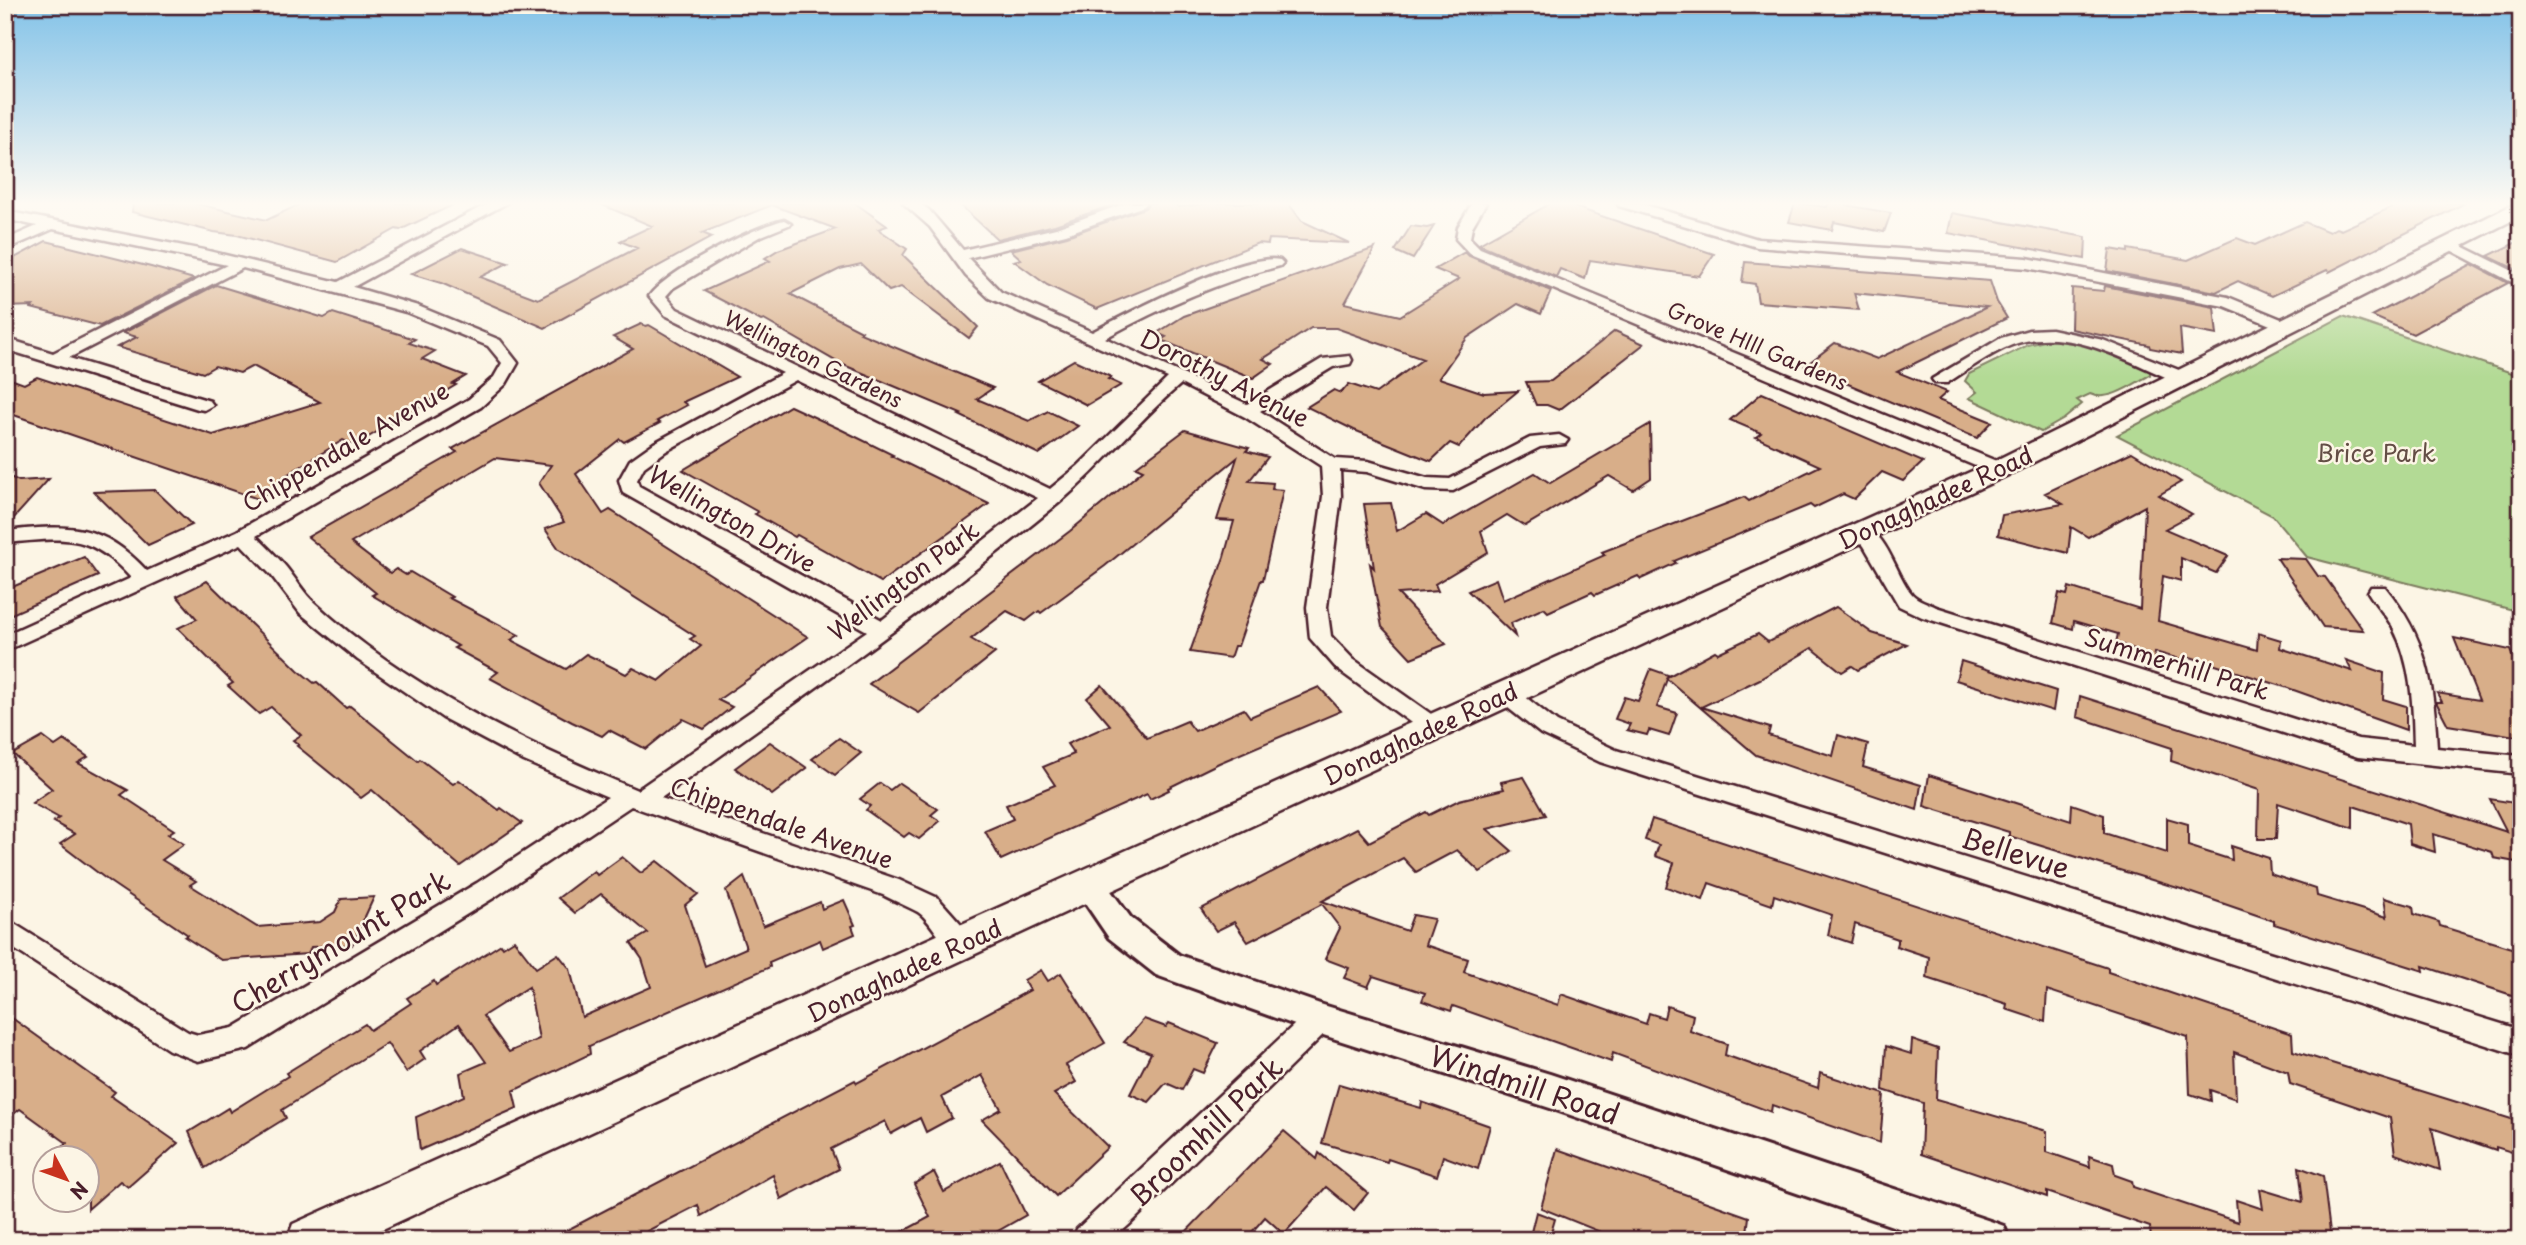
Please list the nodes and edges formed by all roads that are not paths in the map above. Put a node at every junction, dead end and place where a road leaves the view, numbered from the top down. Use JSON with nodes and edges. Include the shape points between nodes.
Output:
{"nodes":[{"id":1,"x":226,"y":261,"type":"edge"},
{"id":2,"x":389,"y":261,"type":"edge"},
{"id":3,"x":708,"y":261,"type":"edge"},
{"id":4,"x":962,"y":261,"type":"edge"},
{"id":5,"x":1499,"y":261,"type":"edge"},
{"id":6,"x":2001,"y":261,"type":"edge"},
{"id":7,"x":2412,"y":261,"type":"edge"},
{"id":8,"x":2482,"y":261,"type":"edge"},
{"id":9,"x":1275,"y":262,"type":"dead end"},
{"id":10,"x":240,"y":264,"type":"junction"},
{"id":11,"x":2521,"y":282,"type":"edge"},
{"id":12,"x":338,"y":288,"type":"junction"},
{"id":13,"x":2285,"y":326,"type":"junction"},
{"id":14,"x":1092,"y":339,"type":"junction"},
{"id":15,"x":11,"y":345,"type":"dead end"},
{"id":16,"x":58,"y":357,"type":"junction"},
{"id":17,"x":1344,"y":360,"type":"dead end"},
{"id":18,"x":794,"y":374,"type":"junction"},
{"id":19,"x":1178,"y":378,"type":"junction"},
{"id":20,"x":2183,"y":378,"type":"junction"},
{"id":21,"x":1941,"y":379,"type":"dead end"},
{"id":22,"x":204,"y":405,"type":"dead end"},
{"id":23,"x":1248,"y":411,"type":"junction"},
{"id":24,"x":1559,"y":440,"type":"dead end"},
{"id":25,"x":1331,"y":464,"type":"junction"},
{"id":26,"x":1999,"y":469,"type":"junction"},
{"id":27,"x":1053,"y":498,"type":"junction"},
{"id":28,"x":1860,"y":531,"type":"junction"},
{"id":29,"x":244,"y":535,"type":"junction"},
{"id":30,"x":5,"y":537,"type":"edge"},
{"id":31,"x":145,"y":581,"type":"junction"},
{"id":32,"x":2378,"y":592,"type":"dead end"},
{"id":33,"x":883,"y":630,"type":"junction"},
{"id":34,"x":5,"y":644,"type":"edge"},
{"id":35,"x":1506,"y":694,"type":"junction"},
{"id":36,"x":1433,"y":727,"type":"junction"},
{"id":37,"x":2426,"y":754,"type":"junction"},
{"id":38,"x":2521,"y":765,"type":"edge"},
{"id":39,"x":634,"y":798,"type":"junction"},
{"id":40,"x":1089,"y":885,"type":"junction"},
{"id":41,"x":5,"y":929,"type":"edge"},
{"id":42,"x":962,"y":943,"type":"junction"},
{"id":43,"x":1320,"y":1019,"type":"junction"},
{"id":44,"x":2521,"y":1043,"type":"edge"},
{"id":45,"x":309,"y":1240,"type":"edge"},
{"id":46,"x":1088,"y":1240,"type":"edge"},
{"id":47,"x":1990,"y":1240,"type":"edge"}],
"edges":[{"from":1,"to":10,"type":"street","name":"Chippendale Avenue"},
{"from":2,"to":12,"type":"street"},
{"from":3,"to":18,"type":"street","name":"Wellington Gardens","via":[[657,296],[671,312]]},
{"from":4,"to":14,"type":"street","name":"Dorothy Avenue","via":[[995,295]]},
{"from":5,"to":26,"type":"street","name":"Grove HIll Gardens"},
{"from":6,"to":13,"type":"street","via":[[2228,302]]},
{"from":7,"to":13,"type":"main road","name":"Donaghadee Road"},
{"from":8,"to":11,"type":"street"},
{"from":9,"to":14,"type":"street","via":[[1174,295]]},
{"from":10,"to":12,"type":"street","name":"Chippendale Avenue"},
{"from":10,"to":16,"type":"street"},
{"from":12,"to":29,"type":"street","name":"Chippendale Avenue","via":[[402,306],[494,343],[510,363],[508,370],[500,383],[475,403]]},
{"from":13,"to":20,"type":"main road","name":"Donaghadee Road"},
{"from":14,"to":19,"type":"street","name":"Dorothy Avenue"},
{"from":15,"to":16,"type":"street"},
{"from":16,"to":22,"type":"street"},
{"from":17,"to":23,"type":"street","via":[[1328,363]]},
{"from":18,"to":27,"type":"street","name":"Wellington Gardens"},
{"from":18,"to":33,"type":"street","name":"Wellington Drive","via":[[660,447],[637,464],[628,480],[630,489]]},
{"from":19,"to":23,"type":"street","name":"Dorothy Avenue"},
{"from":19,"to":27,"type":"street","name":"Wellington Park"},
{"from":20,"to":21,"type":"street","via":[[2092,343],[2035,334],[2009,340]]},
{"from":20,"to":26,"type":"main road","name":"Donaghadee Road"},
{"from":23,"to":25,"type":"street","name":"Dorothy Avenue"},
{"from":24,"to":25,"type":"street","via":[[1536,442],[1453,485],[1426,484],[1368,467]]},
{"from":25,"to":36,"type":"street","via":[[1332,496],[1317,607],[1321,638],[1345,664]]},
{"from":26,"to":28,"type":"main road","name":"Donaghadee Road"},
{"from":27,"to":33,"type":"street","name":"Wellington Park"},
{"from":28,"to":35,"type":"main road","name":"Donaghadee Road"},
{"from":28,"to":37,"type":"street","name":"Summerhill Park","via":[[1872,542],[1906,601],[1929,612],[2358,748]]},
{"from":29,"to":31,"type":"street"},
{"from":29,"to":39,"type":"street","name":"Chippendale Avenue","via":[[307,608],[366,655],[451,712],[532,755]]},
{"from":30,"to":31,"type":"street","via":[[84,534],[113,549]]},
{"from":31,"to":34,"type":"street"},
{"from":32,"to":37,"type":"street","via":[[2394,609],[2418,661]]},
{"from":33,"to":39,"type":"street","name":"Wellington Park"},
{"from":35,"to":36,"type":"main road","name":"Donaghadee Road"},
{"from":35,"to":44,"type":"street","name":"Bellevue","via":[[1549,728],[1608,756]]},
{"from":36,"to":40,"type":"main road","name":"Donaghadee Road"},
{"from":37,"to":38,"type":"street","name":"Summerhill Park"},
{"from":39,"to":41,"type":"street","name":"Cherrymount Park","via":[[238,1040],[198,1048],[179,1041]]},
{"from":39,"to":42,"type":"street","name":"Chippendale Avenue","via":[[890,887],[929,906]]},
{"from":40,"to":42,"type":"main road","name":"Donaghadee Road"},
{"from":40,"to":43,"type":"street","name":"Windmill Road","via":[[1120,928],[1168,965]]},
{"from":42,"to":45,"type":"main road","name":"Donaghadee Road"},
{"from":43,"to":46,"type":"street","name":"Broomhill Park"},
{"from":43,"to":47,"type":"street","name":"Windmill Road","via":[[1550,1091]]}]}
